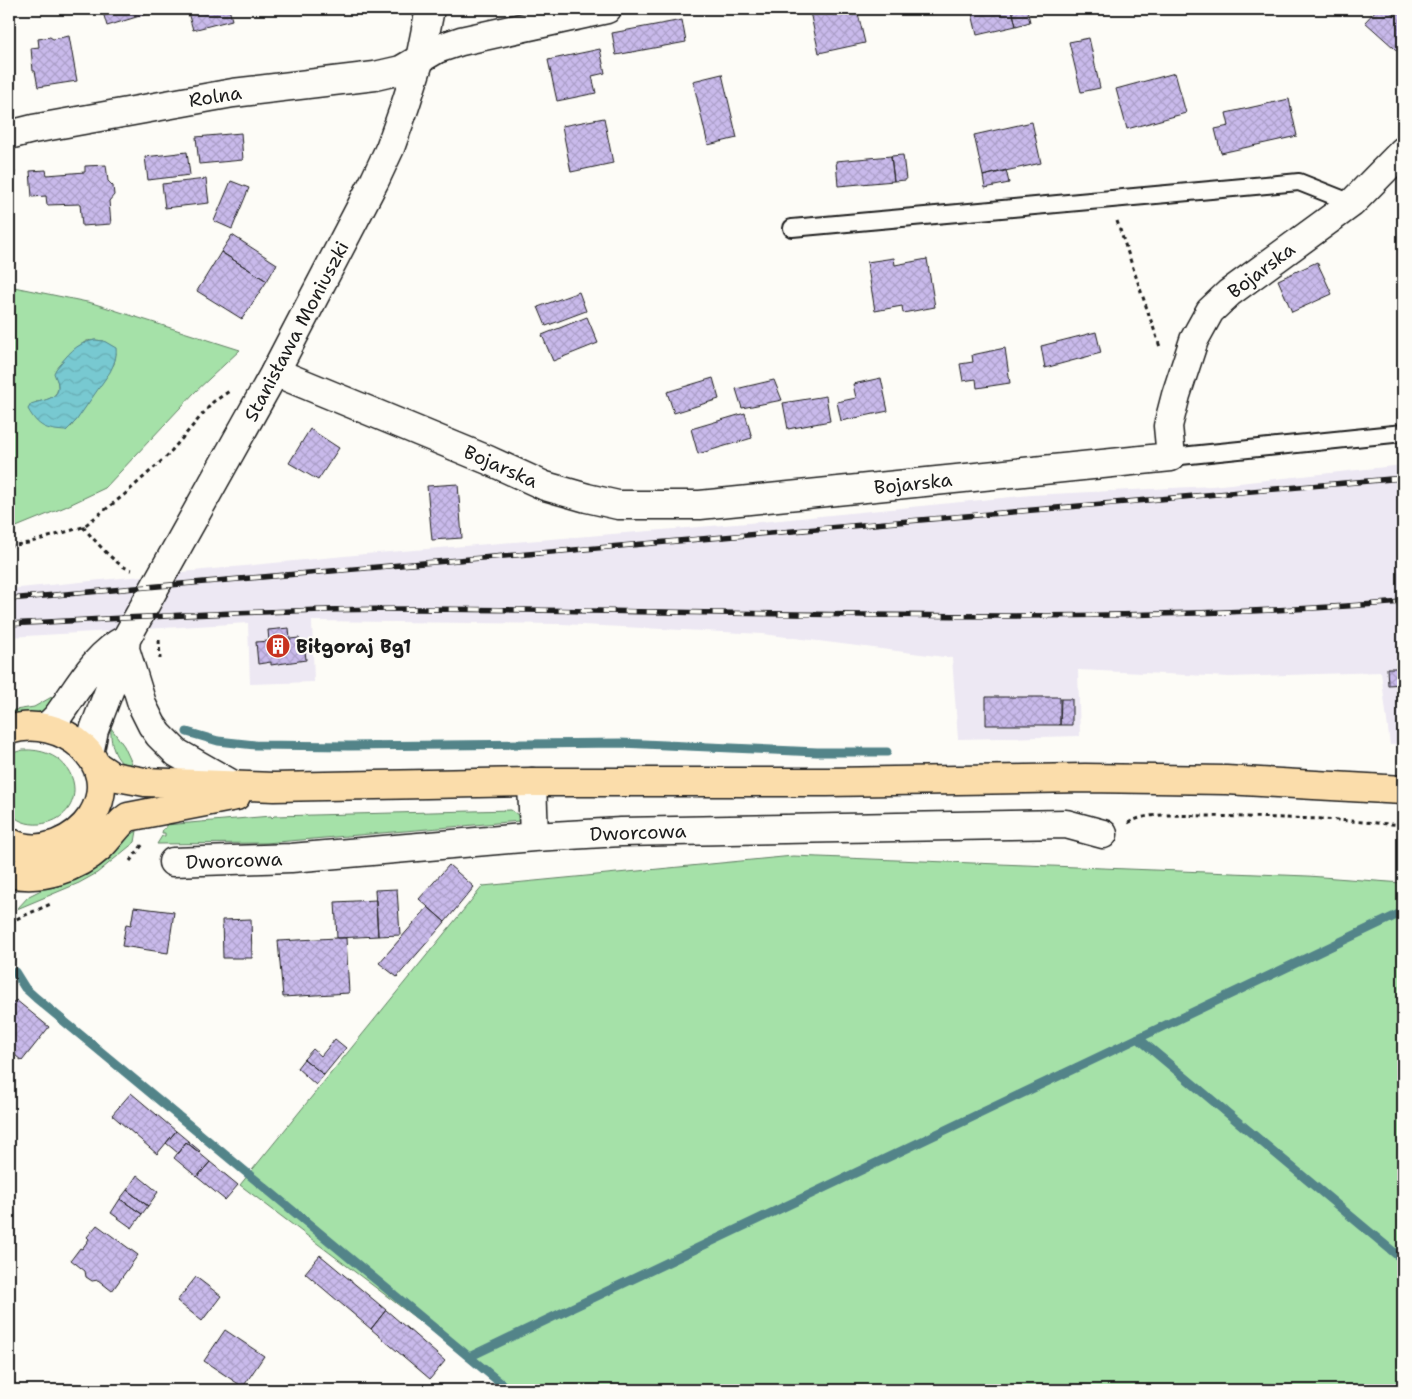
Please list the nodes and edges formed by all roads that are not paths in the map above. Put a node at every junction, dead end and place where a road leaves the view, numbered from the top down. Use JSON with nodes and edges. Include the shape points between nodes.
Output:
{"nodes":[{"id":1,"x":430,"y":9,"type":"edge"},
{"id":2,"x":607,"y":9,"type":"edge"},
{"id":3,"x":420,"y":59,"type":"junction"},
{"id":4,"x":9,"y":135,"type":"edge"},
{"id":5,"x":1403,"y":151,"type":"edge"},
{"id":6,"x":1352,"y":203,"type":"junction"},
{"id":7,"x":792,"y":228,"type":"dead end"},
{"id":8,"x":275,"y":372,"type":"junction"},
{"id":9,"x":1403,"y":433,"type":"edge"},
{"id":10,"x":1171,"y":457,"type":"junction"},
{"id":11,"x":125,"y":644,"type":"junction"},
{"id":12,"x":42,"y":727,"type":"junction"},
{"id":13,"x":9,"y":730,"type":"edge"},
{"id":14,"x":93,"y":760,"type":"junction"},
{"id":15,"x":532,"y":782,"type":"junction"},
{"id":16,"x":235,"y":786,"type":"junction"},
{"id":17,"x":274,"y":788,"type":"junction"},
{"id":18,"x":1403,"y":790,"type":"edge"},
{"id":19,"x":1115,"y":829,"type":"road end"},
{"id":20,"x":534,"y":837,"type":"junction"},
{"id":21,"x":9,"y":842,"type":"edge"},
{"id":22,"x":36,"y":848,"type":"junction"},
{"id":23,"x":173,"y":862,"type":"dead end"},
{"id":24,"x":11,"y":878,"type":"edge"}],
"edges":[{"from":1,"to":3,"type":"street","name":"Stanisława Moniuszki"},
{"from":2,"to":3,"type":"street","name":"Rolna","via":[[461,41]]},
{"from":3,"to":4,"type":"street","name":"Rolna","via":[[400,70],[375,76],[234,93]]},
{"from":3,"to":8,"type":"street","name":"Stanisława Moniuszki","via":[[402,115],[375,180]]},
{"from":5,"to":6,"type":"street","name":"Bojarska"},
{"from":6,"to":7,"type":"lane","via":[[1299,182]]},
{"from":6,"to":10,"type":"street","name":"Bojarska","via":[[1228,293],[1210,311],[1194,340],[1176,395],[1168,426]]},
{"from":8,"to":10,"type":"street","name":"Bojarska","via":[[545,486],[618,505],[700,505]]},
{"from":8,"to":11,"type":"street","name":"Stanisława Moniuszki"},
{"from":9,"to":10,"type":"lane"},
{"from":11,"to":12,"type":"street","name":"Stanisława Moniuszki","via":[[113,646],[96,662],[57,717]]},
{"from":11,"to":14,"type":"street","name":"Stanisława Moniuszki","via":[[94,730]]},
{"from":11,"to":16,"type":"street","via":[[143,707],[159,735],[184,757]]},
{"from":12,"to":13,"type":"main road"},
{"from":12,"to":14,"type":"main road","via":[[69,737]]},
{"from":14,"to":16,"type":"main road","via":[[112,776]]},
{"from":14,"to":22,"type":"main road","via":[[102,784],[96,810],[82,829],[66,840]]},
{"from":15,"to":17,"type":"main road"},
{"from":15,"to":18,"type":"main road","via":[[1085,778],[1226,780]]},
{"from":15,"to":20,"type":"street"},
{"from":16,"to":17,"type":"main road"},
{"from":17,"to":24,"type":"main road","via":[[128,818],[99,848],[73,865],[50,873]]},
{"from":19,"to":20,"type":"street","name":"Dworcowa","via":[[1066,824],[621,832]]},
{"from":20,"to":23,"type":"street","name":"Dworcowa","via":[[291,858]]},
{"from":21,"to":22,"type":"main road","via":[[23,848]]},
{"from":22,"to":24,"type":"street","via":[[19,856]]}]}
